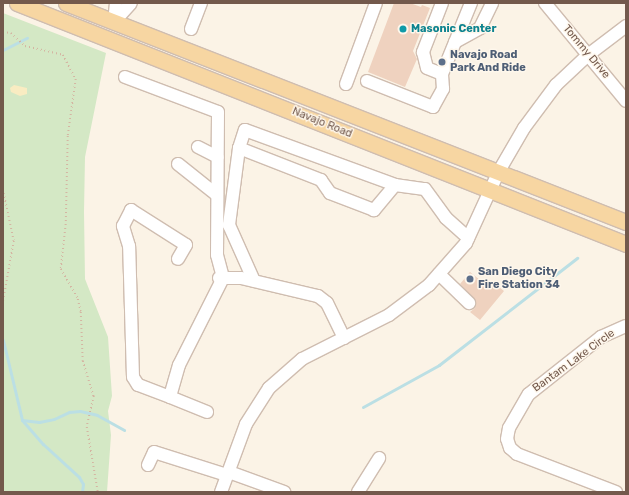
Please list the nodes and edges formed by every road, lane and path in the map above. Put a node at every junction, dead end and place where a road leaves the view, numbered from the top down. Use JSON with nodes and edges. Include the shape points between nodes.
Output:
{"nodes":[{"id":1,"x":17,"y":3,"type":"edge"},
{"id":2,"x":43,"y":3,"type":"edge"},
{"id":3,"x":66,"y":3,"type":"edge"},
{"id":4,"x":116,"y":3,"type":"edge"},
{"id":5,"x":131,"y":3,"type":"edge"},
{"id":6,"x":201,"y":3,"type":"edge"},
{"id":7,"x":376,"y":3,"type":"edge"},
{"id":8,"x":471,"y":3,"type":"edge"},
{"id":9,"x":492,"y":3,"type":"edge"},
{"id":10,"x":545,"y":3,"type":"edge"},
{"id":11,"x":439,"y":4,"type":"edge"},
{"id":12,"x":114,"y":22,"type":"junction"},
{"id":13,"x":626,"y":26,"type":"edge"},
{"id":14,"x":191,"y":29,"type":"dead end"},
{"id":15,"x":3,"y":32,"type":"edge"},
{"id":16,"x":455,"y":42,"type":"junction"},
{"id":17,"x":588,"y":55,"type":"junction"},
{"id":18,"x":442,"y":74,"type":"junction"},
{"id":19,"x":125,"y":77,"type":"dead end"},
{"id":20,"x":367,"y":81,"type":"dead end"},
{"id":21,"x":346,"y":84,"type":"dead end"},
{"id":22,"x":626,"y":101,"type":"edge"},
{"id":23,"x":198,"y":147,"type":"dead end"},
{"id":24,"x":239,"y":148,"type":"junction"},
{"id":25,"x":218,"y":157,"type":"junction"},
{"id":26,"x":178,"y":164,"type":"dead end"},
{"id":27,"x":499,"y":171,"type":"junction"},
{"id":28,"x":396,"y":185,"type":"junction"},
{"id":29,"x":3,"y":189,"type":"edge"},
{"id":30,"x":491,"y":190,"type":"junction"},
{"id":31,"x":217,"y":195,"type":"junction"},
{"id":32,"x":626,"y":222,"type":"edge"},
{"id":33,"x":468,"y":238,"type":"junction"},
{"id":34,"x":626,"y":244,"type":"edge"},
{"id":35,"x":178,"y":259,"type":"dead end"},
{"id":36,"x":439,"y":274,"type":"junction"},
{"id":37,"x":221,"y":278,"type":"junction"},
{"id":38,"x":254,"y":281,"type":"junction"},
{"id":39,"x":3,"y":303,"type":"edge"},
{"id":40,"x":470,"y":303,"type":"dead end"},
{"id":41,"x":626,"y":326,"type":"edge"},
{"id":42,"x":344,"y":338,"type":"junction"},
{"id":43,"x":170,"y":397,"type":"junction"},
{"id":44,"x":207,"y":412,"type":"dead end"},
{"id":45,"x":379,"y":458,"type":"dead end"},
{"id":46,"x":148,"y":465,"type":"dead end"},
{"id":47,"x":228,"y":474,"type":"junction"},
{"id":48,"x":98,"y":492,"type":"edge"},
{"id":49,"x":221,"y":492,"type":"edge"},
{"id":50,"x":284,"y":492,"type":"edge"},
{"id":51,"x":358,"y":492,"type":"edge"},
{"id":52,"x":616,"y":492,"type":"edge"}],
"edges":[{"from":1,"to":30,"type":"main road","name":"Navajo Road"},
{"from":2,"to":12,"type":"main road","via":[[102,26]]},
{"from":3,"to":12,"type":"main road","name":"Navajo Road"},
{"from":4,"to":12,"type":"street"},
{"from":5,"to":12,"type":"street"},
{"from":6,"to":14,"type":"street"},
{"from":7,"to":21,"type":"street"},
{"from":8,"to":16,"type":"street"},
{"from":9,"to":16,"type":"street","via":[[480,28]]},
{"from":10,"to":17,"type":"street","name":"Tommy Drive"},
{"from":11,"to":18,"type":"street","via":[[423,52],[427,68]]},
{"from":12,"to":27,"type":"main road","name":"Navajo Road"},
{"from":13,"to":17,"type":"street"},
{"from":15,"to":48,"type":"path","via":[[18,38],[22,44],[63,55],[76,79],[68,136],[66,224],[61,269],[78,299],[81,312],[83,361],[94,396],[88,437]]},
{"from":16,"to":18,"type":"street"},
{"from":17,"to":22,"type":"street","name":"Tommy Drive"},
{"from":17,"to":27,"type":"street","via":[[556,85],[524,128]]},
{"from":18,"to":20,"type":"street","via":[[443,89],[433,107]]},
{"from":19,"to":25,"type":"street","via":[[218,112]]},
{"from":23,"to":25,"type":"street"},
{"from":24,"to":28,"type":"street","via":[[245,130]]},
{"from":24,"to":28,"type":"street","via":[[321,180],[330,192],[374,210]]},
{"from":24,"to":38,"type":"street","via":[[229,225]]},
{"from":25,"to":31,"type":"street"},
{"from":26,"to":31,"type":"street"},
{"from":27,"to":30,"type":"street"},
{"from":27,"to":32,"type":"main road","name":"Navajo Road"},
{"from":28,"to":33,"type":"street","via":[[425,189],[446,218]]},
{"from":29,"to":39,"type":"path","via":[[14,241]]},
{"from":30,"to":33,"type":"street"},
{"from":30,"to":34,"type":"main road","name":"Navajo Road"},
{"from":31,"to":37,"type":"street","via":[[217,255]]},
{"from":33,"to":36,"type":"street"},
{"from":35,"to":43,"type":"street","via":[[186,245],[132,210],[123,226],[128,246],[133,377],[138,385]]},
{"from":36,"to":40,"type":"street"},
{"from":36,"to":42,"type":"street","via":[[404,306]]},
{"from":37,"to":38,"type":"street"},
{"from":37,"to":43,"type":"street","via":[[179,365]]},
{"from":38,"to":42,"type":"street","via":[[318,296],[327,303]]},
{"from":41,"to":52,"type":"street","name":"Bantam Lake Circle","via":[[601,337],[529,394],[509,428],[507,439],[510,448],[517,454]]},
{"from":42,"to":47,"type":"street","via":[[302,359],[269,388],[246,424]]},
{"from":43,"to":44,"type":"street"},
{"from":45,"to":51,"type":"street"},
{"from":46,"to":47,"type":"street","via":[[154,452]]},
{"from":47,"to":49,"type":"street"},
{"from":47,"to":50,"type":"street"}]}
